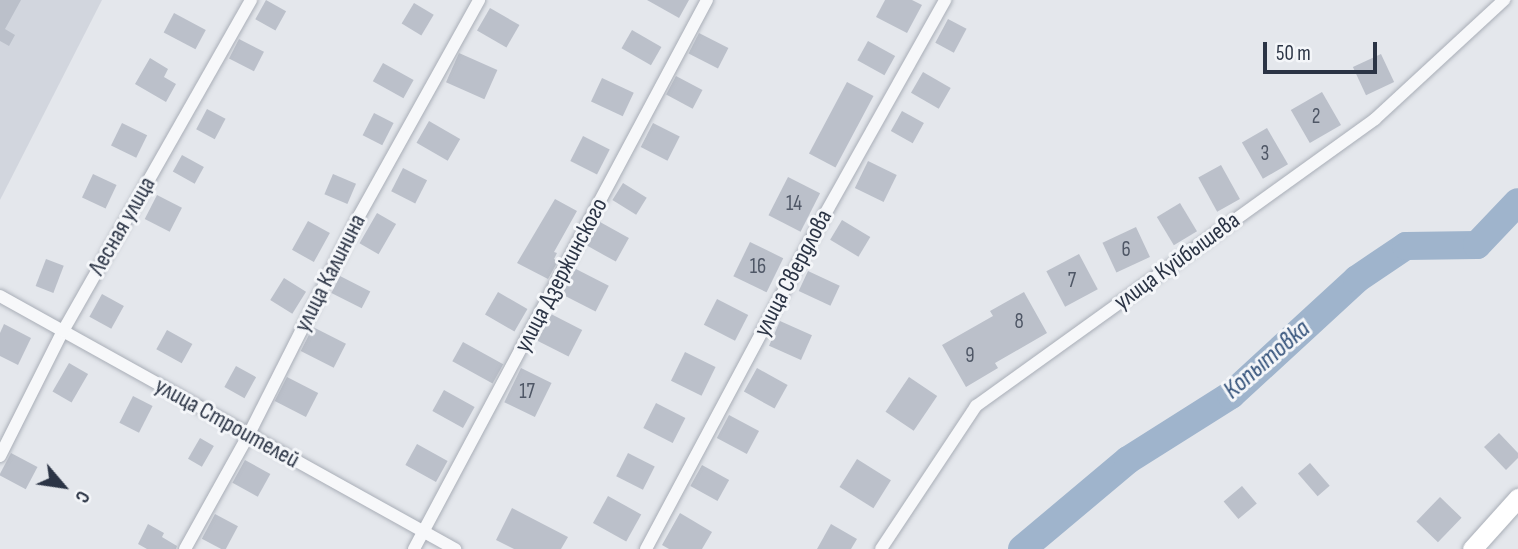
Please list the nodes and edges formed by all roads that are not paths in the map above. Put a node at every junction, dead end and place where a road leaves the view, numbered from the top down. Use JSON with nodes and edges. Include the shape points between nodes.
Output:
{"nodes":[{"id":1,"x":251,"y":0,"type":"edge"},
{"id":2,"x":479,"y":0,"type":"edge"},
{"id":3,"x":707,"y":0,"type":"edge"},
{"id":4,"x":945,"y":0,"type":"edge"},
{"id":5,"x":1504,"y":0,"type":"edge"},
{"id":6,"x":0,"y":296,"type":"edge"},
{"id":7,"x":63,"y":331,"type":"junction"},
{"id":8,"x":248,"y":436,"type":"junction"},
{"id":9,"x":0,"y":456,"type":"edge"},
{"id":10,"x":1518,"y":498,"type":"edge"},
{"id":11,"x":424,"y":531,"type":"junction"},
{"id":12,"x":185,"y":549,"type":"edge"},
{"id":13,"x":414,"y":549,"type":"edge"},
{"id":14,"x":455,"y":549,"type":"edge"},
{"id":15,"x":646,"y":549,"type":"edge"},
{"id":16,"x":881,"y":549,"type":"edge"},
{"id":17,"x":1472,"y":549,"type":"edge"}],
"edges":[{"from":1,"to":7,"type":"street","name":"Лесная улица"},
{"from":2,"to":8,"type":"street","name":"улица Калинина","via":[[359,216]]},
{"from":3,"to":11,"type":"street","name":"улица Дзержинского"},
{"from":4,"to":15,"type":"street","name":"улица Свердлова"},
{"from":5,"to":16,"type":"street","name":"улица Куйбышева","via":[[1375,119],[976,406]]},
{"from":6,"to":7,"type":"street","name":"улица Строителей"},
{"from":7,"to":8,"type":"street","name":"улица Строителей"},
{"from":7,"to":9,"type":"street","name":"Лесная улица"},
{"from":8,"to":11,"type":"street","name":"улица Строителей"},
{"from":8,"to":12,"type":"street","name":"улица Калинина"},
{"from":10,"to":17,"type":"main road"},
{"from":11,"to":13,"type":"street","name":"улица Дзержинского"},
{"from":11,"to":14,"type":"street","name":"улица Строителей"}]}
